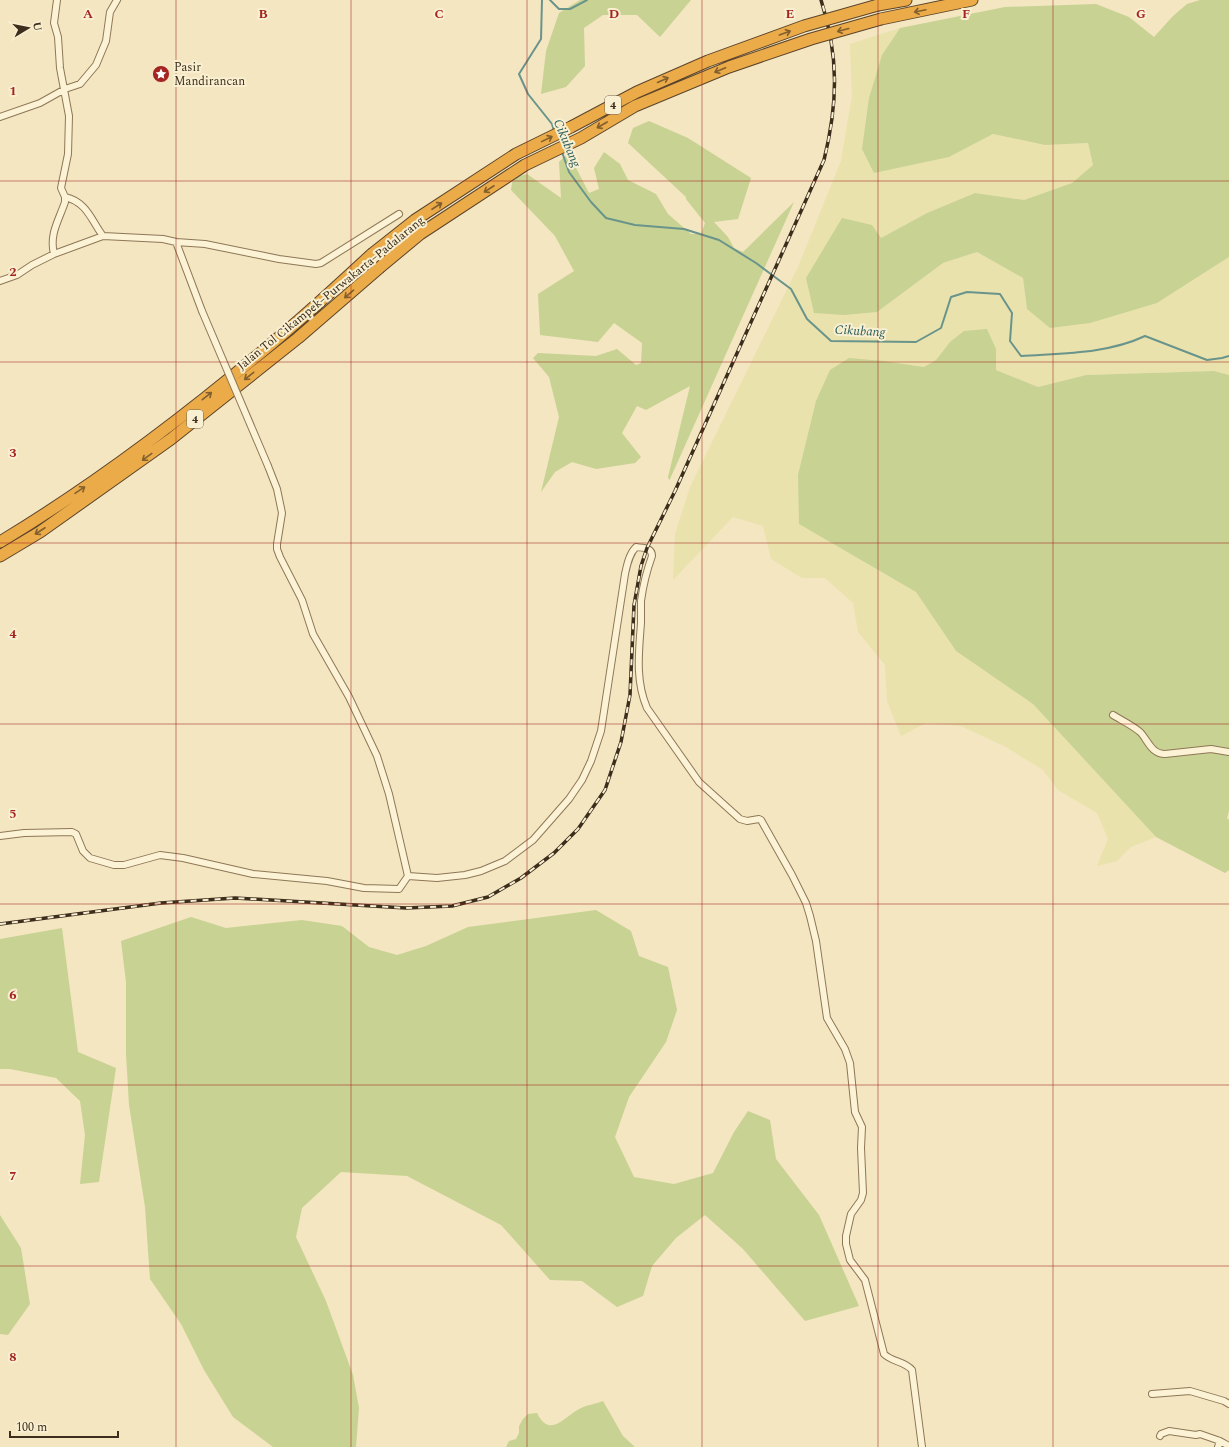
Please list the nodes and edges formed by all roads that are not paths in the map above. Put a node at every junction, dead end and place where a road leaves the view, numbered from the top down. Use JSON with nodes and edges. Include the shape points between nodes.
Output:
{"nodes":[{"id":1,"x":57,"y":0,"type":"edge"},
{"id":2,"x":117,"y":0,"type":"edge"},
{"id":3,"x":906,"y":0,"type":"edge"},
{"id":4,"x":972,"y":0,"type":"edge"},
{"id":5,"x":64,"y":89,"type":"junction"},
{"id":6,"x":0,"y":117,"type":"edge"},
{"id":7,"x":66,"y":197,"type":"junction"},
{"id":8,"x":399,"y":214,"type":"dead end"},
{"id":9,"x":103,"y":236,"type":"junction"},
{"id":10,"x":176,"y":242,"type":"junction"},
{"id":11,"x":54,"y":254,"type":"junction"},
{"id":12,"x":0,"y":281,"type":"edge"},
{"id":13,"x":0,"y":542,"type":"edge"},
{"id":14,"x":0,"y":556,"type":"edge"},
{"id":15,"x":1113,"y":715,"type":"dead end"},
{"id":16,"x":1229,"y":752,"type":"edge"},
{"id":17,"x":0,"y":836,"type":"edge"},
{"id":18,"x":408,"y":876,"type":"junction"},
{"id":19,"x":1152,"y":1394,"type":"dead end"},
{"id":20,"x":1229,"y":1404,"type":"edge"},
{"id":21,"x":1160,"y":1436,"type":"dead end"},
{"id":22,"x":1219,"y":1444,"type":"edge"},
{"id":23,"x":1229,"y":1446,"type":"edge"},
{"id":24,"x":922,"y":1447,"type":"edge"}],
"edges":[{"from":1,"to":5,"type":"street","via":[[54,23]]},
{"from":2,"to":5,"type":"street","via":[[110,12],[106,41],[96,65],[80,84]]},
{"from":13,"to":3,"type":"highway","name":"Jalan Tol Cikampek–Purwakarta–Padalarang","number":"4","one_way":true,"bridge":true,"via":[[122,462],[208,396],[415,220],[516,154],[637,92],[715,58],[804,26],[878,5]]},
{"from":4,"to":14,"type":"highway","name":"Jalan Tol Cikampek–Purwakarta–Padalarang","number":"4","one_way":true,"bridge":true,"via":[[881,19],[811,38],[729,66],[635,106],[581,138],[525,165],[420,234],[298,338],[171,439],[40,532]]},
{"from":5,"to":6,"type":"street","via":[[40,103]]},
{"from":5,"to":7,"type":"street","via":[[69,116],[69,142],[61,188]]},
{"from":7,"to":9,"type":"street","via":[[81,204]]},
{"from":7,"to":11,"type":"street","via":[[54,231]]},
{"from":8,"to":10,"type":"street","via":[[322,263],[316,264],[206,244]]},
{"from":9,"to":10,"type":"street"},
{"from":9,"to":11,"type":"street"},
{"from":10,"to":18,"type":"street","bridge":true,"via":[[202,311],[277,489],[282,513],[277,549],[302,600],[313,634],[349,698],[377,756],[389,794]]},
{"from":11,"to":12,"type":"street","via":[[17,275]]},
{"from":15,"to":16,"type":"street","via":[[1140,732],[1159,754],[1211,749]]},
{"from":17,"to":18,"type":"street","via":[[72,832],[76,834],[83,851],[90,858],[114,865],[124,865],[160,854],[253,874],[389,889],[399,889]]},
{"from":18,"to":24,"type":"street","via":[[437,878],[465,875],[504,861],[533,840],[569,799],[591,761],[601,731],[629,559],[636,547],[650,550],[652,556],[641,600],[638,649],[643,696],[647,708],[706,790],[740,819],[761,820],[792,875],[808,910],[816,941],[828,1018],[848,1058],[855,1112],[862,1127],[863,1193],[850,1216],[846,1236],[847,1249],[850,1260],[865,1280],[884,1354],[912,1370]]},
{"from":19,"to":20,"type":"street","via":[[1190,1392]]},
{"from":21,"to":22,"type":"street","via":[[1169,1431],[1200,1434]]},
{"from":22,"to":23,"type":"street"}]}
